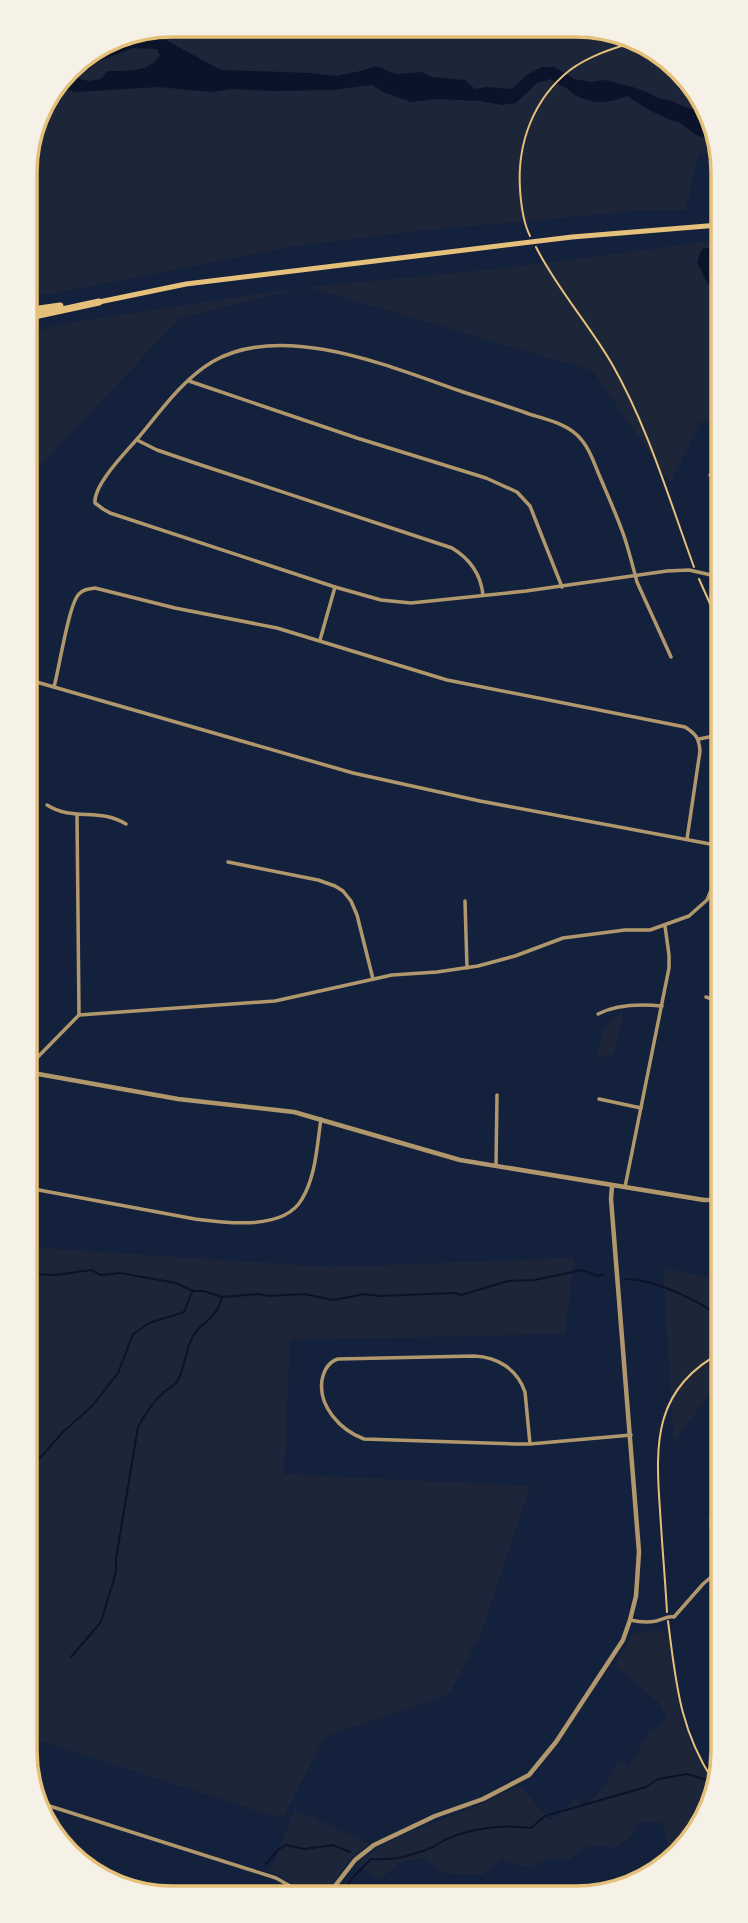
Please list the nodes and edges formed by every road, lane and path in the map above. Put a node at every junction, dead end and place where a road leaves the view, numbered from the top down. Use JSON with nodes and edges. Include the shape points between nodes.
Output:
{"nodes":[{"id":1,"x":623,"y":45,"type":"edge"},
{"id":2,"x":711,"y":226,"type":"edge"},
{"id":3,"x":531,"y":238,"type":"dead end"},
{"id":4,"x":536,"y":247,"type":"dead end"},
{"id":5,"x":99,"y":302,"type":"junction"},
{"id":6,"x":37,"y":310,"type":"edge"},
{"id":7,"x":37,"y":315,"type":"edge"},
{"id":8,"x":189,"y":381,"type":"junction"},
{"id":9,"x":137,"y":440,"type":"junction"},
{"id":10,"x":696,"y":571,"type":"junction"},
{"id":11,"x":711,"y":575,"type":"edge"},
{"id":12,"x":635,"y":576,"type":"junction"},
{"id":13,"x":335,"y":587,"type":"junction"},
{"id":14,"x":562,"y":587,"type":"junction"},
{"id":15,"x":483,"y":595,"type":"junction"},
{"id":16,"x":711,"y":605,"type":"edge"},
{"id":17,"x":320,"y":640,"type":"junction"},
{"id":18,"x":671,"y":657,"type":"dead end"},
{"id":19,"x":37,"y":682,"type":"edge"},
{"id":20,"x":54,"y":687,"type":"junction"},
{"id":21,"x":711,"y":736,"type":"edge"},
{"id":22,"x":699,"y":739,"type":"junction"},
{"id":23,"x":47,"y":805,"type":"dead end"},
{"id":24,"x":77,"y":815,"type":"junction"},
{"id":25,"x":126,"y":824,"type":"dead end"},
{"id":26,"x":687,"y":839,"type":"junction"},
{"id":27,"x":711,"y":844,"type":"edge"},
{"id":28,"x":228,"y":862,"type":"dead end"},
{"id":29,"x":711,"y":890,"type":"edge"},
{"id":30,"x":466,"y":901,"type":"dead end"},
{"id":31,"x":665,"y":926,"type":"junction"},
{"id":32,"x":467,"y":968,"type":"junction"},
{"id":33,"x":373,"y":979,"type":"junction"},
{"id":34,"x":706,"y":997,"type":"dead end"},
{"id":35,"x":711,"y":999,"type":"edge"},
{"id":36,"x":662,"y":1006,"type":"junction"},
{"id":37,"x":598,"y":1014,"type":"dead end"},
{"id":38,"x":79,"y":1015,"type":"junction"},
{"id":39,"x":37,"y":1059,"type":"edge"},
{"id":40,"x":37,"y":1072,"type":"edge"},
{"id":41,"x":497,"y":1095,"type":"dead end"},
{"id":42,"x":599,"y":1099,"type":"dead end"},
{"id":43,"x":641,"y":1108,"type":"junction"},
{"id":44,"x":321,"y":1119,"type":"junction"},
{"id":45,"x":496,"y":1165,"type":"junction"},
{"id":46,"x":612,"y":1186,"type":"junction"},
{"id":47,"x":625,"y":1188,"type":"junction"},
{"id":48,"x":37,"y":1190,"type":"edge"},
{"id":49,"x":711,"y":1200,"type":"edge"},
{"id":50,"x":711,"y":1359,"type":"edge"},
{"id":51,"x":631,"y":1435,"type":"junction"},
{"id":52,"x":530,"y":1444,"type":"junction"},
{"id":53,"x":711,"y":1577,"type":"edge"},
{"id":54,"x":667,"y":1616,"type":"junction"},
{"id":55,"x":630,"y":1620,"type":"junction"},
{"id":56,"x":710,"y":1773,"type":"edge"},
{"id":57,"x":48,"y":1806,"type":"edge"},
{"id":58,"x":290,"y":1886,"type":"edge"},
{"id":59,"x":334,"y":1886,"type":"edge"}],
"edges":[{"from":1,"to":3,"type":"path","via":[[596,54],[569,71],[530,122],[519,177]]},
{"from":2,"to":5,"type":"main road","via":[[513,244],[186,284]]},
{"from":4,"to":10,"type":"path","via":[[623,387]]},
{"from":5,"to":6,"type":"highway"},
{"from":5,"to":7,"type":"highway"},
{"from":8,"to":9,"type":"street"},
{"from":8,"to":12,"type":"street","via":[[230,354],[272,346],[309,346],[561,425],[588,449]]},
{"from":8,"to":14,"type":"street","via":[[508,487],[530,506]]},
{"from":9,"to":13,"type":"street","via":[[98,489],[94,500],[100,508]]},
{"from":9,"to":15,"type":"street","via":[[452,548],[472,565]]},
{"from":10,"to":11,"type":"street"},
{"from":10,"to":12,"type":"street"},
{"from":10,"to":16,"type":"path"},
{"from":12,"to":14,"type":"street"},
{"from":12,"to":18,"type":"street"},
{"from":13,"to":15,"type":"street","via":[[402,603]]},
{"from":13,"to":17,"type":"street"},
{"from":14,"to":15,"type":"street"},
{"from":17,"to":20,"type":"street","via":[[95,588],[77,595]]},
{"from":17,"to":22,"type":"street","via":[[447,680],[673,724],[694,732]]},
{"from":19,"to":20,"type":"street"},
{"from":20,"to":26,"type":"street","via":[[353,773]]},
{"from":21,"to":22,"type":"street"},
{"from":22,"to":26,"type":"street"},
{"from":23,"to":24,"type":"street"},
{"from":24,"to":25,"type":"street","via":[[104,815]]},
{"from":24,"to":38,"type":"street"},
{"from":26,"to":27,"type":"street"},
{"from":28,"to":33,"type":"street","via":[[318,880],[343,891],[357,915]]},
{"from":29,"to":31,"type":"street","via":[[689,916]]},
{"from":30,"to":32,"type":"street"},
{"from":31,"to":32,"type":"street","via":[[563,938]]},
{"from":31,"to":36,"type":"street","via":[[669,960]]},
{"from":32,"to":33,"type":"street"},
{"from":33,"to":38,"type":"street","via":[[275,1002]]},
{"from":34,"to":35,"type":"street"},
{"from":36,"to":37,"type":"street","via":[[618,1007]]},
{"from":36,"to":43,"type":"street"},
{"from":38,"to":39,"type":"street"},
{"from":40,"to":44,"type":"street"},
{"from":41,"to":45,"type":"street"},
{"from":42,"to":43,"type":"street"},
{"from":43,"to":47,"type":"street"},
{"from":44,"to":45,"type":"street","via":[[460,1160]]},
{"from":44,"to":48,"type":"street","via":[[304,1196],[289,1213],[267,1222],[204,1220]]},
{"from":45,"to":46,"type":"street"},
{"from":46,"to":47,"type":"street"},
{"from":46,"to":51,"type":"street"},
{"from":47,"to":49,"type":"street"},
{"from":50,"to":54,"type":"path","via":[[684,1381],[668,1407],[658,1442]]},
{"from":51,"to":52,"type":"street"},
{"from":51,"to":55,"type":"street","via":[[639,1552]]},
{"from":52,"to":52,"type":"street","via":[[373,1440],[355,1435],[328,1409],[321,1393],[323,1374],[338,1359],[484,1357],[518,1377],[525,1392]]},
{"from":53,"to":54,"type":"street","via":[[674,1618]]},
{"from":54,"to":55,"type":"street","via":[[652,1622]]},
{"from":54,"to":56,"type":"path","via":[[683,1716]]},
{"from":55,"to":59,"type":"street","via":[[598,1678],[529,1775],[374,1845]]},
{"from":57,"to":58,"type":"street"}]}
